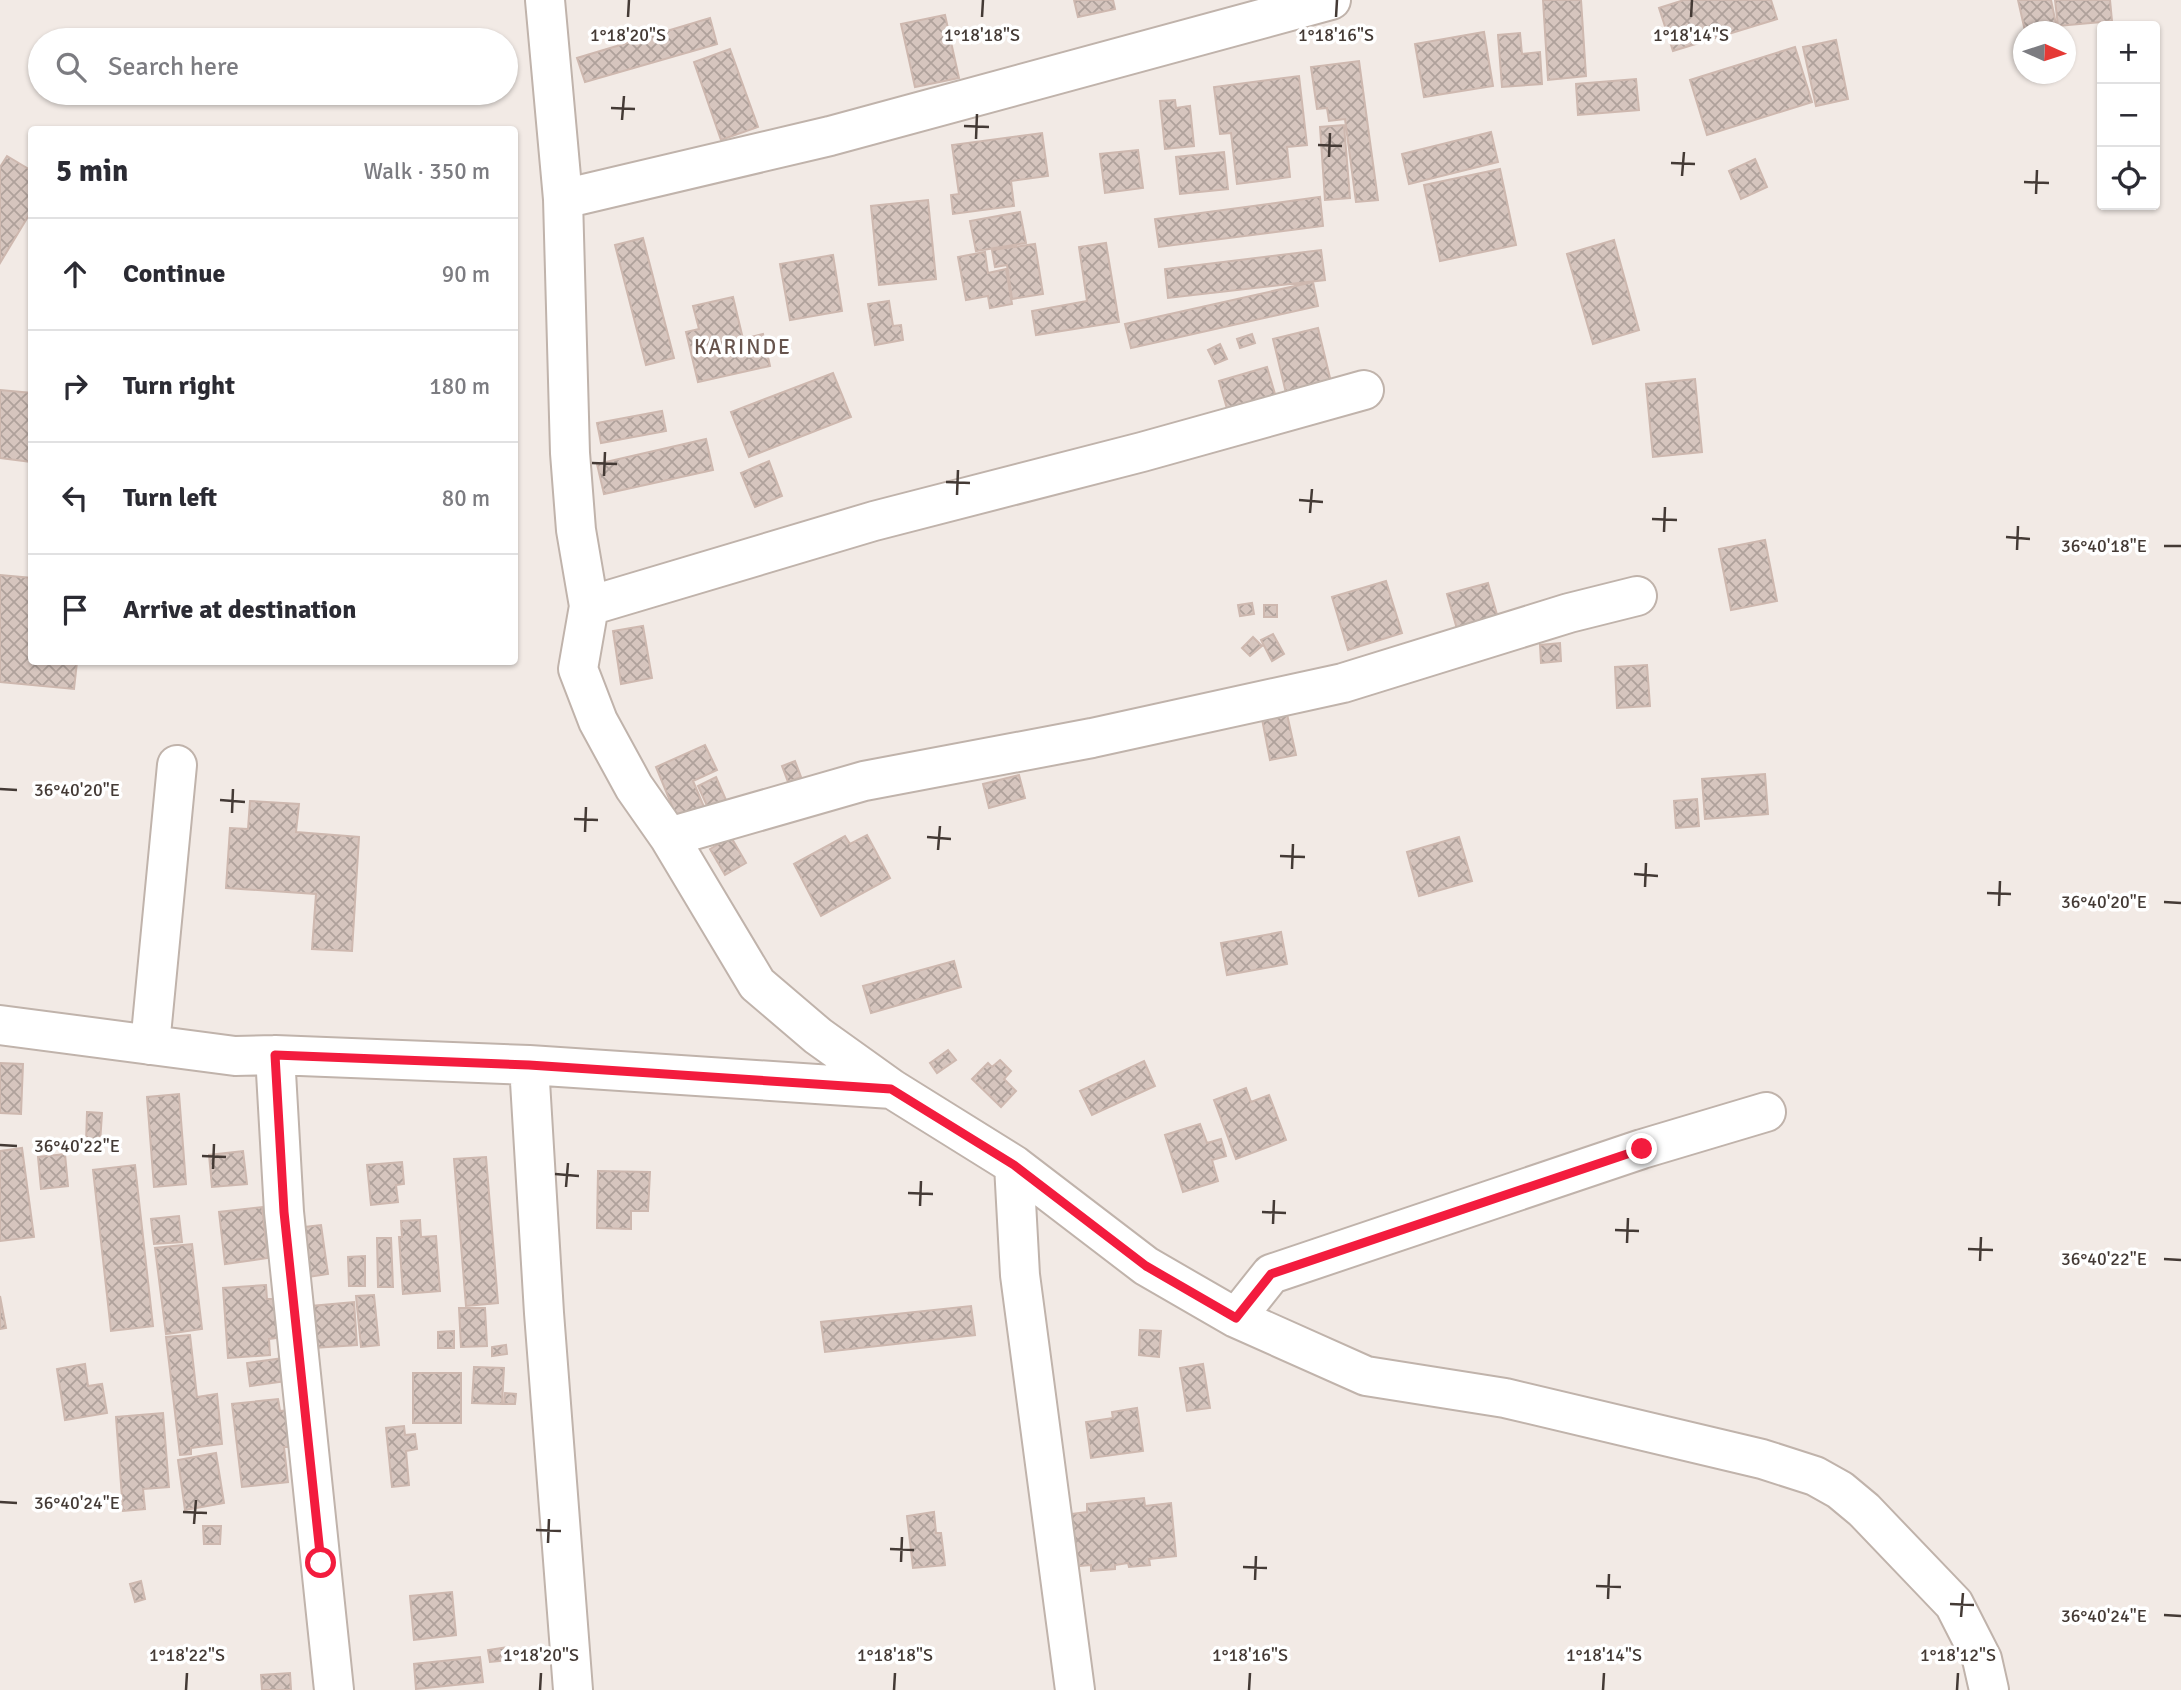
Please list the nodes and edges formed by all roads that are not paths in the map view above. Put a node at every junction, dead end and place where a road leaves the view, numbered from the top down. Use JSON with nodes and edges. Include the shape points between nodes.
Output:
{"nodes":[{"id":1,"x":545,"y":0,"type":"edge"},
{"id":2,"x":1331,"y":0,"type":"edge"},
{"id":3,"x":563,"y":199,"type":"junction"},
{"id":4,"x":1364,"y":390,"type":"dead end"},
{"id":5,"x":1637,"y":596,"type":"dead end"},
{"id":6,"x":589,"y":606,"type":"junction"},
{"id":7,"x":177,"y":765,"type":"dead end"},
{"id":8,"x":669,"y":836,"type":"junction"},
{"id":9,"x":0,"y":1025,"type":"edge"},
{"id":10,"x":149,"y":1045,"type":"junction"},
{"id":11,"x":275,"y":1055,"type":"junction"},
{"id":12,"x":529,"y":1065,"type":"junction"},
{"id":13,"x":891,"y":1089,"type":"junction"},
{"id":14,"x":1766,"y":1112,"type":"dead end"},
{"id":15,"x":1014,"y":1165,"type":"junction"},
{"id":16,"x":1236,"y":1318,"type":"junction"},
{"id":17,"x":334,"y":1690,"type":"edge"},
{"id":18,"x":573,"y":1690,"type":"edge"},
{"id":19,"x":1075,"y":1690,"type":"edge"},
{"id":20,"x":1989,"y":1690,"type":"edge"}],
"edges":[{"from":1,"to":3,"type":"street"},
{"from":2,"to":3,"type":"street","via":[[831,136]]},
{"from":3,"to":6,"type":"street","via":[[570,453],[576,530]]},
{"from":4,"to":6,"type":"street","via":[[874,521]]},
{"from":5,"to":8,"type":"street","via":[[1343,683],[1092,738],[864,781]]},
{"from":6,"to":8,"type":"street","via":[[578,669],[598,721],[634,787]]},
{"from":7,"to":10,"type":"street"},
{"from":8,"to":13,"type":"street","via":[[757,984]]},
{"from":9,"to":10,"type":"street"},
{"from":10,"to":11,"type":"street","via":[[235,1056]]},
{"from":11,"to":12,"type":"street"},
{"from":11,"to":17,"type":"street","via":[[284,1212]]},
{"from":12,"to":13,"type":"street"},
{"from":12,"to":18,"type":"street"},
{"from":13,"to":15,"type":"street"},
{"from":14,"to":16,"type":"street","via":[[1271,1274]]},
{"from":15,"to":16,"type":"street","via":[[1146,1266]]},
{"from":15,"to":19,"type":"street","via":[[1020,1275]]},
{"from":16,"to":20,"type":"street","via":[[1366,1376],[1505,1398],[1762,1459],[1815,1476],[1864,1510],[1954,1604],[1982,1659]]}]}
